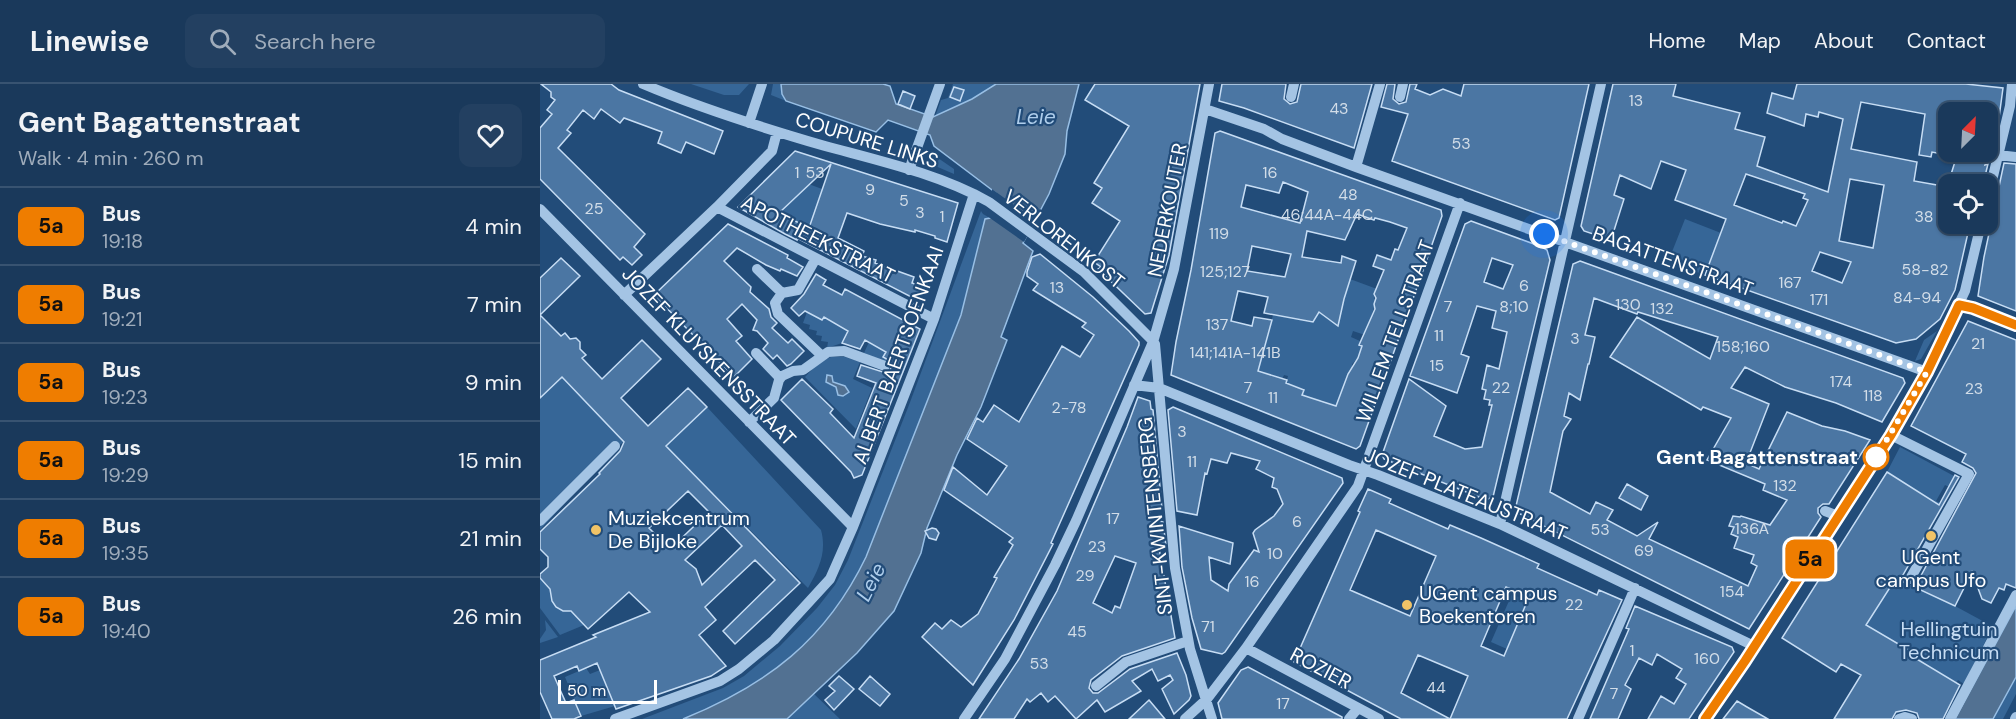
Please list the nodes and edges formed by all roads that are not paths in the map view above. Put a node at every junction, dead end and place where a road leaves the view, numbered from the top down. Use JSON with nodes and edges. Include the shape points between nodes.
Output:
{"nodes":[{"id":1,"x":643,"y":84,"type":"edge"},
{"id":2,"x":762,"y":84,"type":"edge"},
{"id":3,"x":940,"y":84,"type":"edge"},
{"id":4,"x":1209,"y":84,"type":"edge"},
{"id":5,"x":1294,"y":84,"type":"edge"},
{"id":6,"x":1380,"y":84,"type":"edge"},
{"id":7,"x":1403,"y":84,"type":"edge"},
{"id":8,"x":1601,"y":84,"type":"edge"},
{"id":9,"x":2009,"y":84,"type":"edge"},
{"id":10,"x":1291,"y":97,"type":"dead end"},
{"id":11,"x":1400,"y":97,"type":"dead end"},
{"id":12,"x":1205,"y":109,"type":"junction"},
{"id":13,"x":749,"y":123,"type":"junction"},
{"id":14,"x":777,"y":132,"type":"junction"},
{"id":15,"x":1998,"y":155,"type":"joint"},
{"id":16,"x":2016,"y":158,"type":"edge"},
{"id":17,"x":1356,"y":167,"type":"junction"},
{"id":18,"x":909,"y":170,"type":"junction"},
{"id":19,"x":974,"y":194,"type":"junction"},
{"id":20,"x":1460,"y":203,"type":"junction"},
{"id":21,"x":717,"y":207,"type":"junction"},
{"id":22,"x":540,"y":208,"type":"edge"},
{"id":23,"x":1979,"y":234,"type":"edge"},
{"id":24,"x":1565,"y":241,"type":"junction"},
{"id":25,"x":816,"y":258,"type":"junction"},
{"id":26,"x":757,"y":269,"type":"dead end"},
{"id":27,"x":782,"y":293,"type":"junction"},
{"id":28,"x":624,"y":295,"type":"junction"},
{"id":29,"x":1959,"y":305,"type":"junction"},
{"id":30,"x":934,"y":319,"type":"junction"},
{"id":31,"x":2016,"y":325,"type":"edge"},
{"id":32,"x":1153,"y":342,"type":"junction"},
{"id":33,"x":756,"y":353,"type":"dead end"},
{"id":34,"x":821,"y":356,"type":"junction"},
{"id":35,"x":885,"y":366,"type":"dead end"},
{"id":36,"x":1927,"y":372,"type":"junction"},
{"id":37,"x":780,"y":378,"type":"junction"},
{"id":38,"x":1134,"y":385,"type":"junction"},
{"id":39,"x":1159,"y":388,"type":"junction"},
{"id":40,"x":749,"y":422,"type":"junction"},
{"id":41,"x":1891,"y":435,"type":"junction"},
{"id":42,"x":615,"y":446,"type":"dead end"},
{"id":43,"x":1364,"y":470,"type":"junction"},
{"id":44,"x":1825,"y":511,"type":"dead end"},
{"id":45,"x":1838,"y":516,"type":"junction"},
{"id":46,"x":540,"y":521,"type":"edge"},
{"id":47,"x":1500,"y":524,"type":"junction"},
{"id":48,"x":853,"y":527,"type":"junction"},
{"id":49,"x":1910,"y":579,"type":"dead end"},
{"id":50,"x":1635,"y":588,"type":"junction"},
{"id":51,"x":2016,"y":595,"type":"edge"},
{"id":52,"x":1188,"y":641,"type":"junction"},
{"id":53,"x":1754,"y":646,"type":"junction"},
{"id":54,"x":1246,"y":648,"type":"junction"},
{"id":55,"x":1096,"y":686,"type":"dead end"},
{"id":56,"x":1207,"y":699,"type":"junction"},
{"id":57,"x":1358,"y":708,"type":"junction"},
{"id":58,"x":615,"y":719,"type":"edge"},
{"id":59,"x":964,"y":719,"type":"edge"},
{"id":60,"x":1185,"y":719,"type":"edge"},
{"id":61,"x":1212,"y":719,"type":"edge"},
{"id":62,"x":1350,"y":719,"type":"edge"},
{"id":63,"x":1379,"y":719,"type":"edge"},
{"id":64,"x":1578,"y":719,"type":"edge"},
{"id":65,"x":1705,"y":719,"type":"edge"},
{"id":66,"x":1899,"y":719,"type":"edge"},
{"id":67,"x":1912,"y":719,"type":"edge"},
{"id":68,"x":1950,"y":719,"type":"edge"}],
"edges":[{"from":1,"to":13,"type":"street","name":"COUPURE LINKS"},
{"from":2,"to":13,"type":"street"},
{"from":3,"to":18,"type":"street"},
{"from":4,"to":12,"type":"street","name":"NEDERKOUTER"},
{"from":5,"to":10,"type":"street"},
{"from":6,"to":17,"type":"street"},
{"from":7,"to":11,"type":"street"},
{"from":8,"to":24,"type":"street"},
{"from":9,"to":15,"type":"street","via":[[2010,106]]},
{"from":12,"to":17,"type":"street","name":"BAGATTENSTRAAT"},
{"from":12,"to":32,"type":"street","name":"NEDERKOUTER","via":[[1173,276]]},
{"from":13,"to":14,"type":"street","name":"COUPURE LINKS"},
{"from":14,"to":18,"type":"street","name":"COUPURE LINKS"},
{"from":14,"to":21,"type":"street","via":[[772,151]]},
{"from":15,"to":16,"type":"street"},
{"from":17,"to":20,"type":"street","name":"BAGATTENSTRAAT"},
{"from":18,"to":19,"type":"street","name":"COUPURE LINKS"},
{"from":19,"to":30,"type":"street","name":"ALBERT BAERTSOENKAAI"},
{"from":19,"to":32,"type":"street","name":"VERLORENKOST","via":[[1084,272]]},
{"from":20,"to":24,"type":"street","name":"BAGATTENSTRAAT"},
{"from":20,"to":43,"type":"street","name":"WILLEM TELLSTRAAT"},
{"from":21,"to":25,"type":"street","name":"APOTHEEKSTRAAT"},
{"from":21,"to":28,"type":"street"},
{"from":22,"to":28,"type":"street","name":"JOZEF KLUYSKENSSTRAAT"},
{"from":23,"to":29,"type":"street"},
{"from":24,"to":36,"type":"street","name":"BAGATTENSTRAAT"},
{"from":24,"to":47,"type":"street"},
{"from":25,"to":27,"type":"street","via":[[798,290]]},
{"from":25,"to":30,"type":"street","name":"APOTHEEKSTRAAT"},
{"from":26,"to":27,"type":"street"},
{"from":27,"to":34,"type":"street","via":[[775,303],[778,314]]},
{"from":28,"to":40,"type":"street","name":"JOZEF KLUYSKENSSTRAAT"},
{"from":29,"to":31,"type":"street"},
{"from":29,"to":36,"type":"street"},
{"from":30,"to":48,"type":"street","name":"ALBERT BAERTSOENKAAI"},
{"from":32,"to":38,"type":"street","name":"NEDERKOUTER"},
{"from":32,"to":39,"type":"street","name":"SINT-KWINTENSBERG"},
{"from":33,"to":37,"type":"street"},
{"from":34,"to":35,"type":"street","via":[[844,351]]},
{"from":34,"to":37,"type":"street","via":[[803,370]]},
{"from":36,"to":41,"type":"street"},
{"from":37,"to":40,"type":"street","via":[[774,398]]},
{"from":38,"to":39,"type":"street","name":"JOZEF PLATEAUSTRAAT"},
{"from":38,"to":59,"type":"street","name":"NEDERKOUTER","via":[[1050,574],[1005,659]]},
{"from":39,"to":43,"type":"street","name":"JOZEF PLATEAUSTRAAT"},
{"from":39,"to":52,"type":"street","name":"SINT-KWINTENSBERG","via":[[1175,568]]},
{"from":40,"to":48,"type":"street","name":"JOZEF KLUYSKENSSTRAAT"},
{"from":41,"to":45,"type":"street"},
{"from":41,"to":49,"type":"street","via":[[1969,474]]},
{"from":42,"to":46,"type":"street"},
{"from":43,"to":47,"type":"street","name":"JOZEF PLATEAUSTRAAT"},
{"from":43,"to":54,"type":"street","name":"WILLEM TELLSTRAAT","via":[[1358,486]]},
{"from":44,"to":45,"type":"street"},
{"from":45,"to":53,"type":"street"},
{"from":47,"to":50,"type":"street","name":"JOZEF PLATEAUSTRAAT"},
{"from":48,"to":58,"type":"street","name":"ALBERT BAERTSOENKAAI","via":[[830,579],[757,655],[720,681]]},
{"from":50,"to":53,"type":"street","name":"JOZEF PLATEAUSTRAAT"},
{"from":50,"to":64,"type":"street"},
{"from":51,"to":68,"type":"street"},
{"from":52,"to":55,"type":"street","via":[[1126,662]]},
{"from":52,"to":56,"type":"street","name":"SINT-KWINTENSBERG"},
{"from":53,"to":65,"type":"street"},
{"from":54,"to":56,"type":"street","name":"WILLEM TELLSTRAAT"},
{"from":54,"to":57,"type":"street","name":"ROZIER"},
{"from":56,"to":60,"type":"street","name":"WILLEM TELLSTRAAT"},
{"from":56,"to":61,"type":"street","name":"SINT-KWINTENSBERG"},
{"from":57,"to":62,"type":"street"},
{"from":57,"to":63,"type":"street","name":"ROZIER"},
{"from":66,"to":67,"type":"street"}]}
